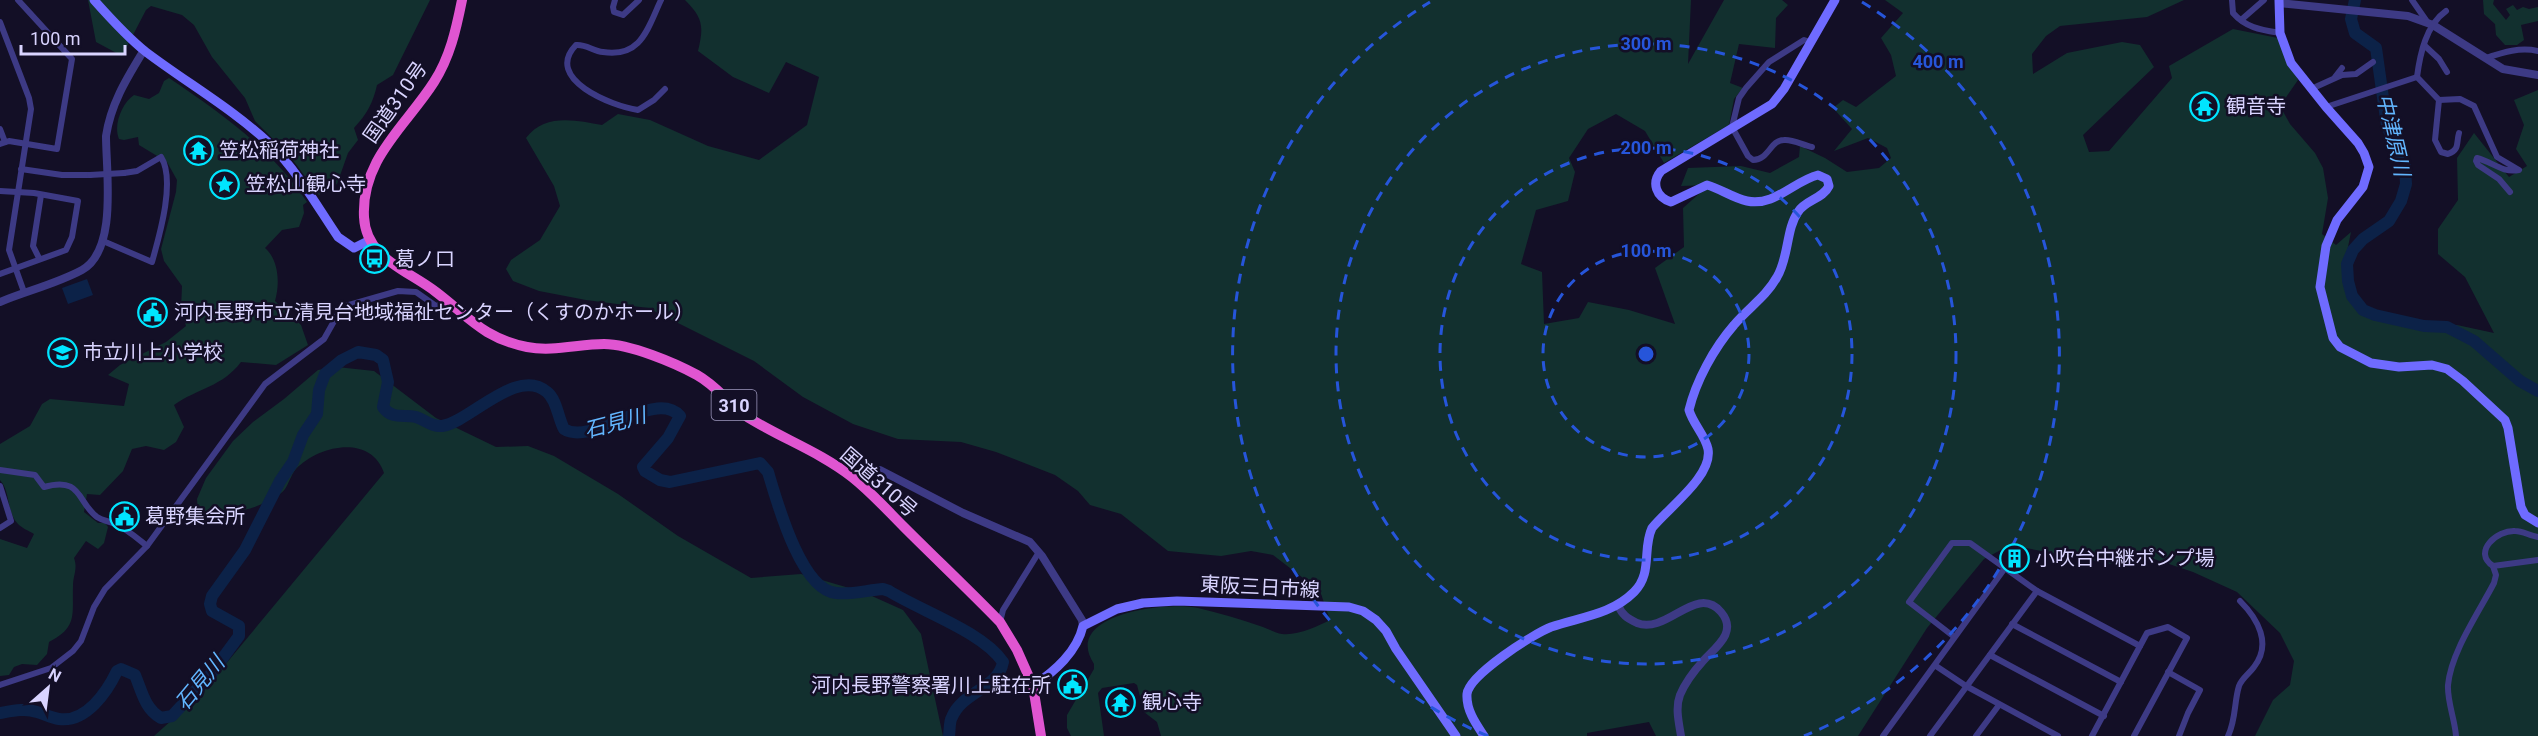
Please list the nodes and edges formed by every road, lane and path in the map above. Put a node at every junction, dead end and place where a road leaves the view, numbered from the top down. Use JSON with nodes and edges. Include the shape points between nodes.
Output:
{"nodes":[{"id":1,"x":18,"y":0,"type":"edge"},
{"id":2,"x":94,"y":0,"type":"edge"},
{"id":3,"x":462,"y":0,"type":"edge"},
{"id":4,"x":615,"y":0,"type":"edge"},
{"id":5,"x":639,"y":0,"type":"edge"},
{"id":6,"x":661,"y":0,"type":"edge"},
{"id":7,"x":1834,"y":0,"type":"edge"},
{"id":8,"x":2232,"y":0,"type":"edge"},
{"id":9,"x":2264,"y":0,"type":"edge"},
{"id":10,"x":2412,"y":0,"type":"edge"},
{"id":11,"x":2279,"y":2,"type":"edge"},
{"id":12,"x":2446,"y":11,"type":"dead end"},
{"id":13,"x":2241,"y":20,"type":"junction"},
{"id":14,"x":0,"y":22,"type":"edge"},
{"id":15,"x":2431,"y":24,"type":"junction"},
{"id":16,"x":2280,"y":33,"type":"junction"},
{"id":17,"x":1810,"y":42,"type":"junction"},
{"id":18,"x":2424,"y":45,"type":"junction"},
{"id":19,"x":144,"y":50,"type":"junction"},
{"id":20,"x":2538,"y":51,"type":"edge"},
{"id":21,"x":2486,"y":58,"type":"junction"},
{"id":22,"x":2373,"y":62,"type":"dead end"},
{"id":23,"x":2342,"y":68,"type":"dead end"},
{"id":24,"x":2447,"y":72,"type":"dead end"},
{"id":25,"x":2538,"y":75,"type":"edge"},
{"id":26,"x":2416,"y":77,"type":"junction"},
{"id":27,"x":2335,"y":78,"type":"junction"},
{"id":28,"x":665,"y":89,"type":"dead end"},
{"id":29,"x":2311,"y":89,"type":"junction"},
{"id":30,"x":2439,"y":100,"type":"junction"},
{"id":31,"x":2326,"y":107,"type":"junction"},
{"id":32,"x":1732,"y":127,"type":"junction"},
{"id":33,"x":0,"y":129,"type":"edge"},
{"id":34,"x":2459,"y":133,"type":"dead end"},
{"id":35,"x":2,"y":143,"type":"edge"},
{"id":36,"x":24,"y":143,"type":"junction"},
{"id":37,"x":1812,"y":147,"type":"dead end"},
{"id":38,"x":21,"y":168,"type":"junction"},
{"id":39,"x":0,"y":191,"type":"edge"},
{"id":40,"x":18,"y":191,"type":"junction"},
{"id":41,"x":2510,"y":192,"type":"dead end"},
{"id":42,"x":41,"y":195,"type":"junction"},
{"id":43,"x":370,"y":240,"type":"junction"},
{"id":44,"x":103,"y":242,"type":"junction"},
{"id":45,"x":39,"y":258,"type":"junction"},
{"id":46,"x":15,"y":267,"type":"junction"},
{"id":47,"x":0,"y":274,"type":"edge"},
{"id":48,"x":24,"y":292,"type":"junction"},
{"id":49,"x":0,"y":302,"type":"edge"},
{"id":50,"x":448,"y":303,"type":"junction"},
{"id":51,"x":0,"y":470,"type":"edge"},
{"id":52,"x":854,"y":478,"type":"junction"},
{"id":53,"x":0,"y":486,"type":"edge"},
{"id":54,"x":2538,"y":523,"type":"edge"},
{"id":55,"x":0,"y":528,"type":"edge"},
{"id":56,"x":2538,"y":537,"type":"edge"},
{"id":57,"x":147,"y":546,"type":"junction"},
{"id":58,"x":1039,"y":552,"type":"junction"},
{"id":59,"x":2538,"y":560,"type":"edge"},
{"id":60,"x":2493,"y":566,"type":"junction"},
{"id":61,"x":2005,"y":568,"type":"junction"},
{"id":62,"x":2037,"y":591,"type":"junction"},
{"id":63,"x":2240,"y":601,"type":"dead end"},
{"id":64,"x":1618,"y":605,"type":"junction"},
{"id":65,"x":1000,"y":622,"type":"junction"},
{"id":66,"x":2012,"y":624,"type":"junction"},
{"id":67,"x":1083,"y":626,"type":"junction"},
{"id":68,"x":1953,"y":636,"type":"junction"},
{"id":69,"x":2140,"y":646,"type":"junction"},
{"id":70,"x":1990,"y":655,"type":"junction"},
{"id":71,"x":1936,"y":666,"type":"junction"},
{"id":72,"x":2169,"y":672,"type":"junction"},
{"id":73,"x":2121,"y":682,"type":"junction"},
{"id":74,"x":0,"y":685,"type":"edge"},
{"id":75,"x":1033,"y":686,"type":"junction"},
{"id":76,"x":1966,"y":686,"type":"junction"},
{"id":77,"x":1999,"y":705,"type":"junction"},
{"id":78,"x":2104,"y":716,"type":"junction"},
{"id":79,"x":1041,"y":736,"type":"edge"},
{"id":80,"x":1456,"y":736,"type":"edge"},
{"id":81,"x":1484,"y":736,"type":"edge"},
{"id":82,"x":1681,"y":736,"type":"edge"},
{"id":83,"x":1883,"y":736,"type":"edge"},
{"id":84,"x":1930,"y":736,"type":"edge"},
{"id":85,"x":1976,"y":736,"type":"edge"},
{"id":86,"x":2058,"y":736,"type":"edge"},
{"id":87,"x":2092,"y":736,"type":"edge"},
{"id":88,"x":2134,"y":736,"type":"edge"},
{"id":89,"x":2180,"y":736,"type":"edge"},
{"id":90,"x":2228,"y":736,"type":"edge"},
{"id":91,"x":2456,"y":736,"type":"edge"}],
"edges":[{"from":1,"to":36,"type":"street","via":[[72,59],[57,148]]},
{"from":2,"to":19,"type":"main road"},
{"from":3,"to":43,"type":"highway","name":"国道310号","via":[[453,45],[445,62],[433,84],[388,140],[371,174],[364,219]]},
{"from":4,"to":5,"type":"street","via":[[614,12],[623,15]]},
{"from":6,"to":28,"type":"street","via":[[644,39],[635,46],[615,54],[576,45],[566,67],[587,92],[621,107],[638,110]]},
{"from":7,"to":17,"type":"main road"},
{"from":8,"to":13,"type":"street","via":[[2233,13]]},
{"from":9,"to":13,"type":"street"},
{"from":10,"to":15,"type":"street"},
{"from":11,"to":15,"type":"street","via":[[2408,16]]},
{"from":11,"to":16,"type":"main road"},
{"from":12,"to":15,"type":"street"},
{"from":13,"to":16,"type":"street","via":[[2255,29]]},
{"from":14,"to":36,"type":"street","via":[[29,98],[31,109]]},
{"from":15,"to":18,"type":"street"},
{"from":15,"to":21,"type":"street"},
{"from":16,"to":29,"type":"main road","via":[[2291,63]]},
{"from":17,"to":32,"type":"main road","via":[[1772,104]]},
{"from":17,"to":32,"type":"street","via":[[1803,40],[1769,62],[1739,98]]},
{"from":18,"to":24,"type":"street"},
{"from":18,"to":26,"type":"street"},
{"from":19,"to":43,"type":"main road","via":[[270,144],[345,244],[354,248]]},
{"from":19,"to":44,"type":"street","via":[[121,89],[108,122],[108,210]]},
{"from":20,"to":21,"type":"street","via":[[2526,48]]},
{"from":21,"to":25,"type":"street","via":[[2502,69]]},
{"from":22,"to":27,"type":"street","via":[[2355,74]]},
{"from":23,"to":27,"type":"street"},
{"from":26,"to":30,"type":"street"},
{"from":26,"to":31,"type":"street"},
{"from":27,"to":29,"type":"street"},
{"from":29,"to":31,"type":"main road"},
{"from":30,"to":34,"type":"street","via":[[2435,140],[2441,152],[2456,150]]},
{"from":30,"to":41,"type":"street","via":[[2460,99],[2474,106],[2498,157],[2518,170],[2498,169],[2477,158],[2478,165]]},
{"from":31,"to":54,"type":"main road","via":[[2358,143],[2369,167],[2363,187],[2330,233],[2325,254],[2320,287],[2333,338],[2340,347],[2371,363],[2438,366],[2471,387],[2505,420],[2521,507],[2525,515]]},
{"from":32,"to":37,"type":"street","via":[[1753,160],[1765,157],[1782,140]]},
{"from":32,"to":64,"type":"main road","via":[[1661,171],[1656,187],[1662,198],[1679,200],[1707,185],[1754,202],[1781,195],[1818,175],[1827,179],[1829,186],[1798,211],[1777,278],[1726,335],[1701,379],[1689,410],[1707,445],[1706,467],[1652,528],[1644,579]]},
{"from":33,"to":35,"type":"street"},
{"from":35,"to":36,"type":"street"},
{"from":36,"to":38,"type":"street"},
{"from":38,"to":40,"type":"street"},
{"from":38,"to":44,"type":"street","bridge":true,"via":[[90,176],[137,171],[161,157],[166,164],[166,208],[152,262]]},
{"from":39,"to":40,"type":"street"},
{"from":40,"to":42,"type":"street"},
{"from":40,"to":46,"type":"street","via":[[9,250]]},
{"from":42,"to":45,"type":"street","via":[[33,246]]},
{"from":42,"to":45,"type":"street","via":[[78,201],[66,250]]},
{"from":43,"to":50,"type":"highway","name":"国道310号","number":"310","via":[[396,268]]},
{"from":44,"to":48,"type":"street","via":[[83,270]]},
{"from":45,"to":46,"type":"street"},
{"from":46,"to":47,"type":"street"},
{"from":46,"to":48,"type":"street"},
{"from":48,"to":49,"type":"street"},
{"from":50,"to":52,"type":"highway","name":"国道310号","number":"310","via":[[495,337],[528,347],[609,344],[696,374],[749,417],[819,454]]},
{"from":50,"to":57,"type":"street","via":[[436,306],[416,292],[398,291],[342,307],[324,339],[265,384]]},
{"from":51,"to":57,"type":"street","via":[[35,475],[44,487],[73,488],[100,519],[127,530]]},
{"from":52,"to":58,"type":"street","via":[[871,469],[880,470],[980,521],[1023,538]]},
{"from":52,"to":65,"type":"highway","name":"国道310号","number":"310"},
{"from":53,"to":55,"type":"street","via":[[11,521]]},
{"from":56,"to":60,"type":"street","via":[[2515,531],[2500,535],[2485,546],[2485,558]]},
{"from":57,"to":74,"type":"street","via":[[105,589],[81,641],[68,656],[51,668]]},
{"from":58,"to":65,"type":"street","via":[[1003,610]]},
{"from":58,"to":67,"type":"street"},
{"from":59,"to":60,"type":"street"},
{"from":60,"to":91,"type":"street","via":[[2494,583],[2450,674],[2448,687]]},
{"from":61,"to":62,"type":"street"},
{"from":61,"to":68,"type":"street"},
{"from":61,"to":68,"type":"street","via":[[1970,543],[1952,543],[1909,602]]},
{"from":62,"to":66,"type":"street"},
{"from":62,"to":69,"type":"street"},
{"from":63,"to":90,"type":"street","via":[[2257,622],[2262,651],[2255,667],[2240,684]]},
{"from":64,"to":81,"type":"main road","via":[[1549,628],[1474,680],[1467,696],[1469,708]]},
{"from":64,"to":82,"type":"street","via":[[1626,618],[1642,625],[1660,624],[1701,603],[1715,607],[1725,618],[1724,639],[1701,662],[1680,694]]},
{"from":65,"to":75,"type":"highway","name":"国道310号","number":"310"},
{"from":66,"to":70,"type":"street"},
{"from":66,"to":73,"type":"street"},
{"from":67,"to":75,"type":"main road","via":[[1072,650]]},
{"from":67,"to":80,"type":"main road","name":"東阪三日市線","via":[[1117,609],[1177,601],[1349,607],[1363,611],[1386,631]]},
{"from":68,"to":71,"type":"street"},
{"from":69,"to":72,"type":"street","via":[[2147,633],[2168,627],[2187,638]]},
{"from":69,"to":73,"type":"street"},
{"from":70,"to":76,"type":"street"},
{"from":70,"to":78,"type":"street"},
{"from":71,"to":76,"type":"street"},
{"from":71,"to":83,"type":"street"},
{"from":72,"to":88,"type":"street"},
{"from":72,"to":89,"type":"street","via":[[2200,690]]},
{"from":73,"to":78,"type":"street"},
{"from":75,"to":79,"type":"highway","name":"国道310号","number":"310"},
{"from":76,"to":77,"type":"street"},
{"from":76,"to":84,"type":"street"},
{"from":77,"to":85,"type":"street"},
{"from":77,"to":86,"type":"street"},
{"from":78,"to":87,"type":"street"}]}
